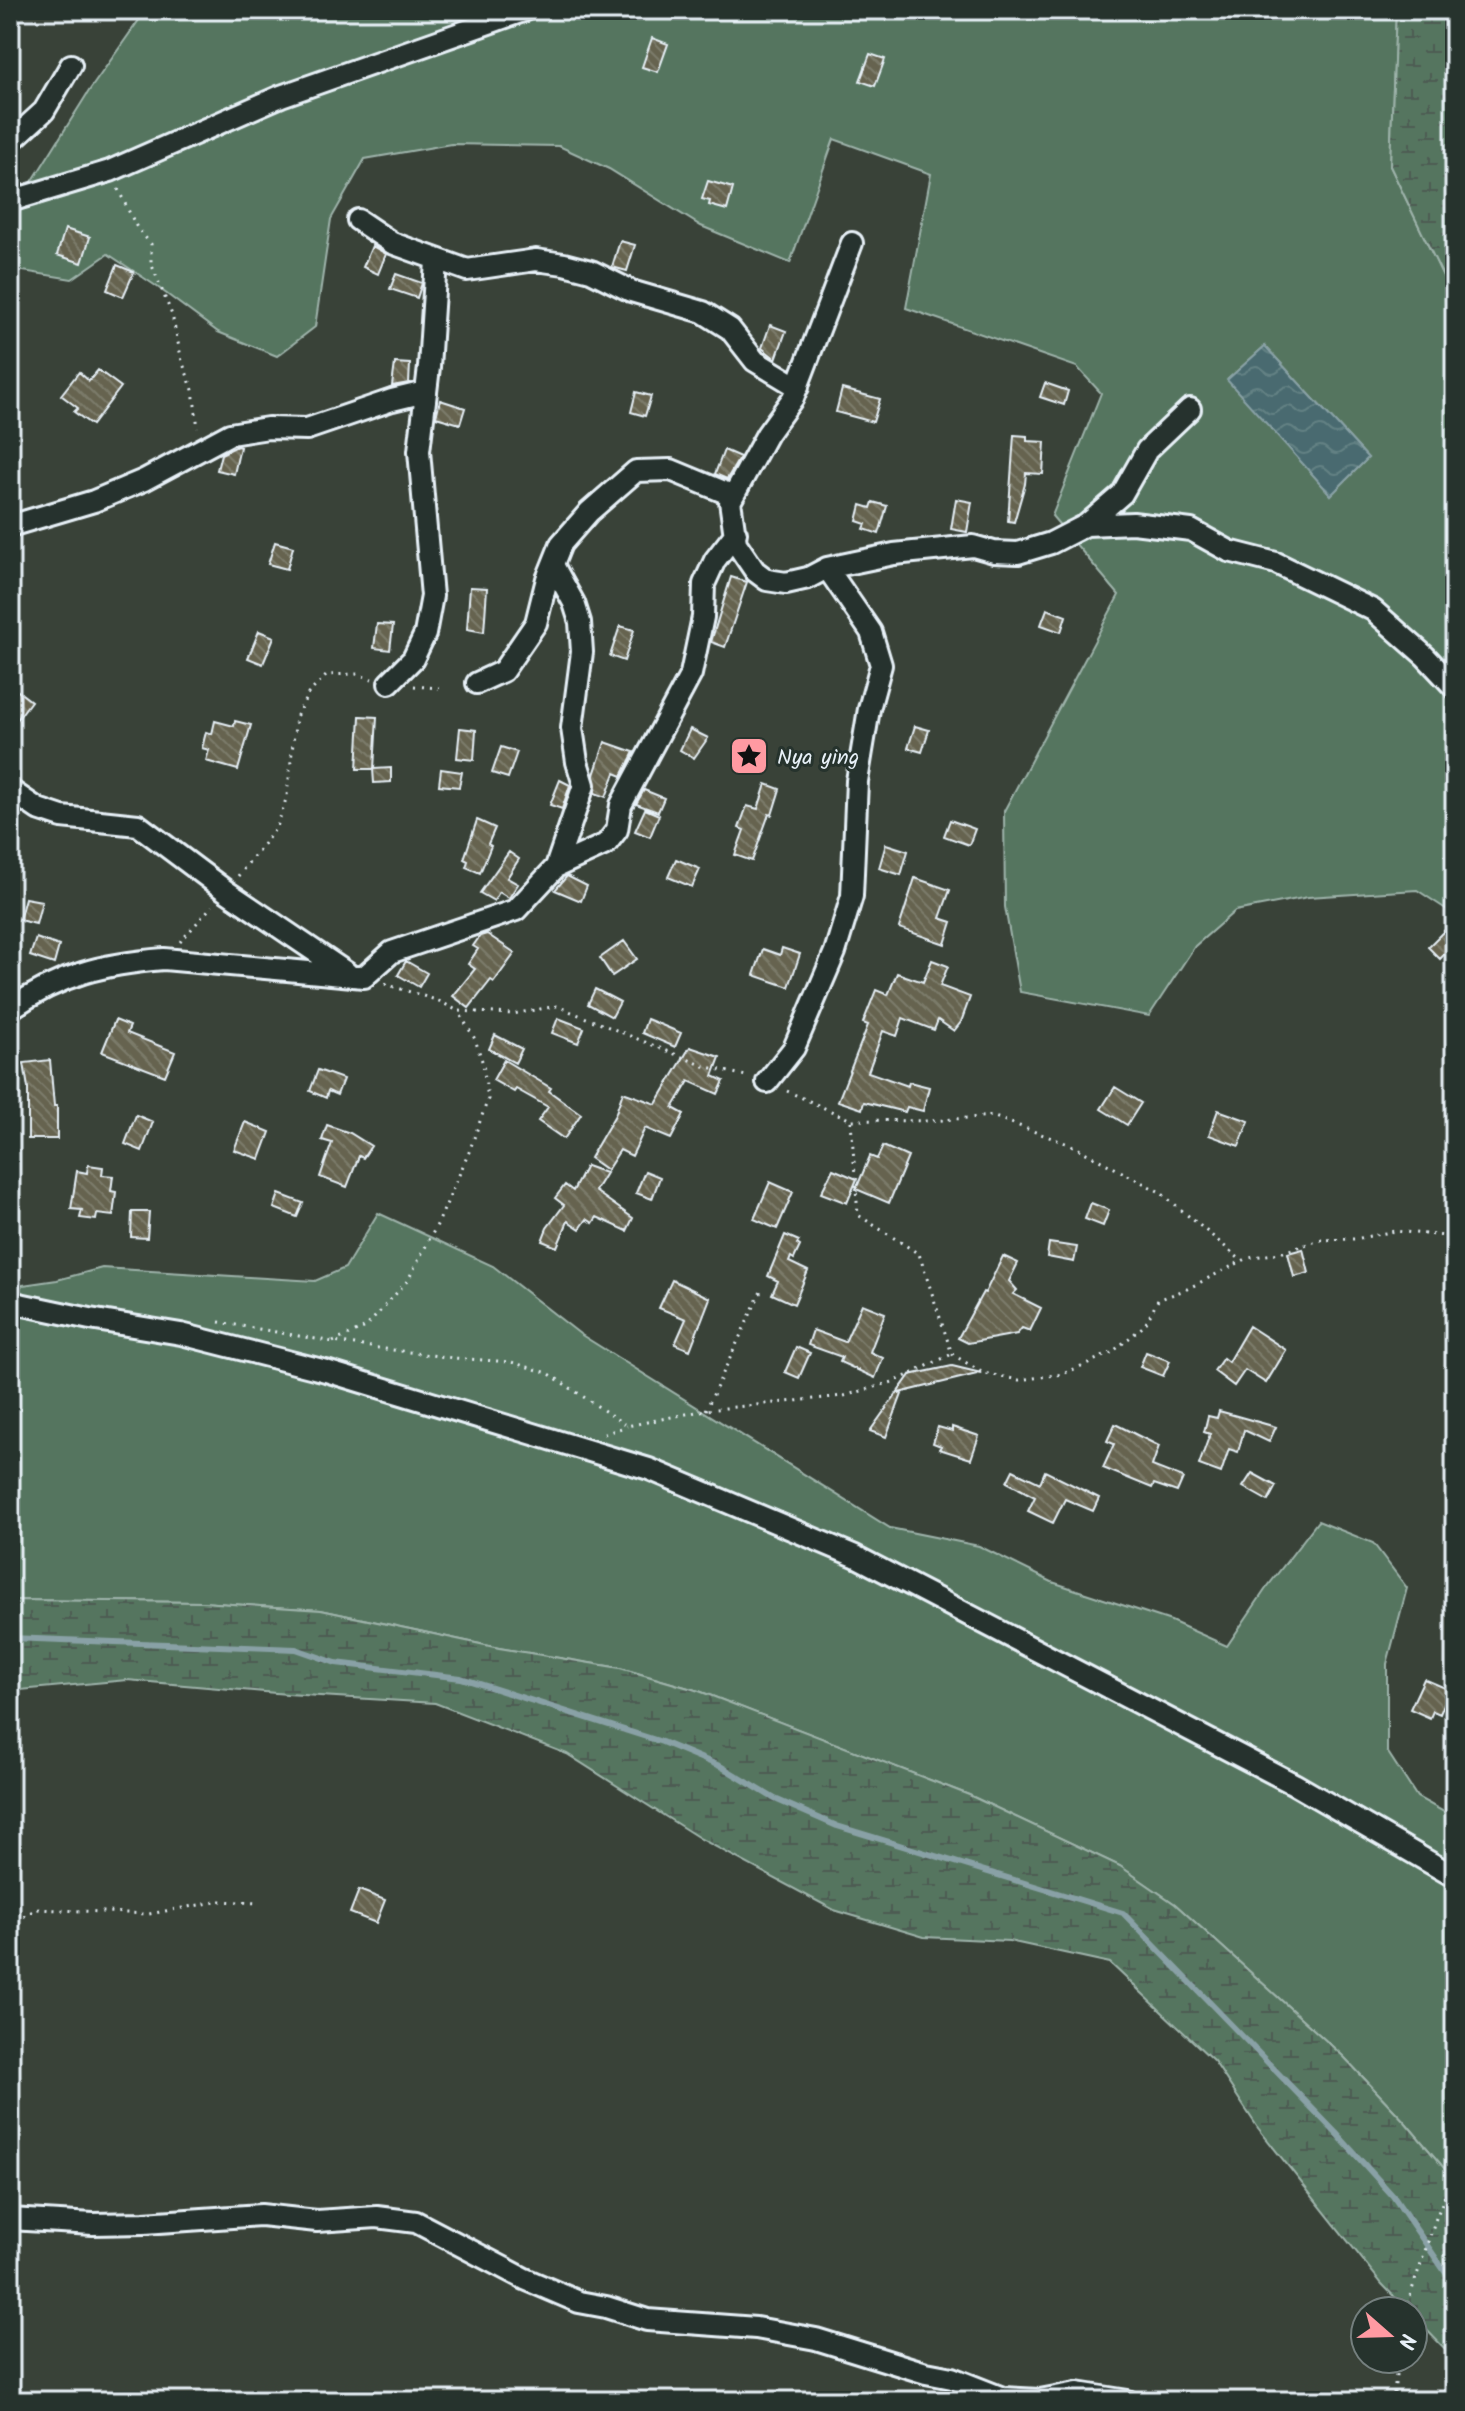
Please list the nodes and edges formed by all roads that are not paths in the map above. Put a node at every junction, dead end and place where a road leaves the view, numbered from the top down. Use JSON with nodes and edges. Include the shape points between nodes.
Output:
{"nodes":[{"id":1,"x":526,"y":10,"type":"edge"},
{"id":2,"x":71,"y":65,"type":"dead end"},
{"id":3,"x":10,"y":142,"type":"edge"},
{"id":4,"x":10,"y":201,"type":"edge"},
{"id":5,"x":358,"y":220,"type":"dead end"},
{"id":6,"x":852,"y":243,"type":"dead end"},
{"id":7,"x":436,"y":261,"type":"junction"},
{"id":8,"x":798,"y":387,"type":"junction"},
{"id":9,"x":425,"y":392,"type":"junction"},
{"id":10,"x":1190,"y":409,"type":"dead end"},
{"id":11,"x":731,"y":500,"type":"junction"},
{"id":12,"x":1086,"y":525,"type":"junction"},
{"id":13,"x":10,"y":526,"type":"edge"},
{"id":14,"x":736,"y":533,"type":"junction"},
{"id":15,"x":553,"y":565,"type":"junction"},
{"id":16,"x":827,"y":568,"type":"junction"},
{"id":17,"x":389,"y":683,"type":"road end"},
{"id":18,"x":477,"y":683,"type":"dead end"},
{"id":19,"x":1455,"y":688,"type":"edge"},
{"id":20,"x":10,"y":790,"type":"edge"},
{"id":21,"x":556,"y":867,"type":"junction"},
{"id":22,"x":357,"y":976,"type":"junction"},
{"id":23,"x":10,"y":1009,"type":"edge"},
{"id":24,"x":767,"y":1082,"type":"road end"},
{"id":25,"x":10,"y":1302,"type":"edge"},
{"id":26,"x":1455,"y":1877,"type":"edge"},
{"id":27,"x":10,"y":2219,"type":"edge"},
{"id":28,"x":1128,"y":2401,"type":"edge"}],
"edges":[{"from":1,"to":4,"type":"street","via":[[281,96],[110,171]]},
{"from":2,"to":3,"type":"street","via":[[44,111]]},
{"from":5,"to":7,"type":"street","via":[[392,243]]},
{"from":6,"to":8,"type":"street"},
{"from":7,"to":8,"type":"street","via":[[467,270],[536,260],[591,271],[631,291],[703,312],[730,329],[755,361]]},
{"from":7,"to":9,"type":"street"},
{"from":8,"to":11,"type":"street"},
{"from":9,"to":13,"type":"street","via":[[307,429],[230,434],[94,501]]},
{"from":9,"to":17,"type":"street","via":[[419,451],[432,596],[425,634],[413,659]]},
{"from":10,"to":12,"type":"street","via":[[1147,450],[1122,494]]},
{"from":11,"to":14,"type":"street"},
{"from":11,"to":15,"type":"street","via":[[729,494],[671,470],[636,471],[580,522],[561,544]]},
{"from":12,"to":16,"type":"street","via":[[1018,553],[973,546]]},
{"from":12,"to":19,"type":"street","via":[[1133,523],[1191,530],[1229,551],[1276,563],[1373,610]]},
{"from":14,"to":16,"type":"street","via":[[736,543],[767,580],[786,583]]},
{"from":14,"to":21,"type":"street","via":[[704,584],[691,674],[621,805],[617,830],[606,844]]},
{"from":15,"to":18,"type":"street","via":[[536,623],[503,671]]},
{"from":15,"to":21,"type":"street","via":[[580,622],[582,652],[572,728],[584,785]]},
{"from":16,"to":24,"type":"street","via":[[871,632],[881,665],[857,781],[852,896],[835,952],[794,1048]]},
{"from":20,"to":22,"type":"street","via":[[62,817],[138,825],[226,891]]},
{"from":21,"to":22,"type":"street","via":[[516,910],[392,952]]},
{"from":22,"to":23,"type":"street","via":[[164,959],[87,970]]},
{"from":25,"to":26,"type":"street","via":[[181,1334],[312,1367],[649,1469],[855,1556],[1294,1784]]},
{"from":27,"to":28,"type":"street","via":[[131,2223],[261,2215],[416,2222],[579,2302],[647,2320],[756,2328],[816,2339],[1003,2398],[1040,2400],[1077,2393]]}]}
